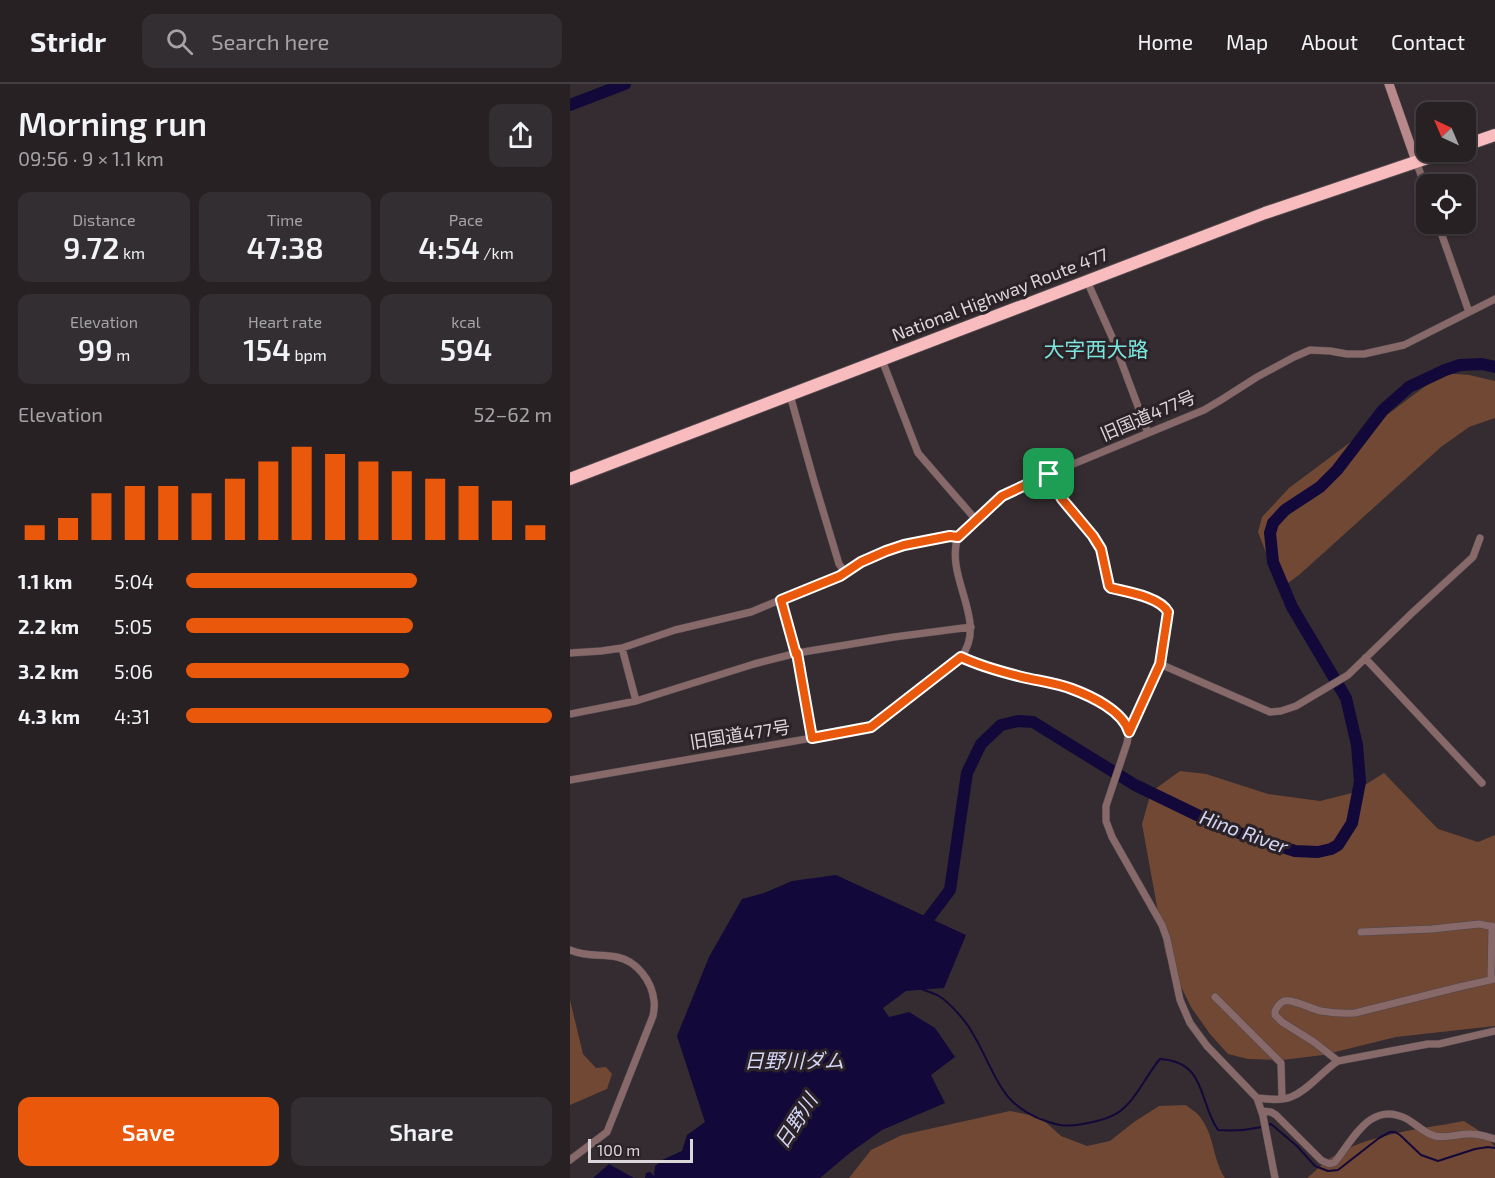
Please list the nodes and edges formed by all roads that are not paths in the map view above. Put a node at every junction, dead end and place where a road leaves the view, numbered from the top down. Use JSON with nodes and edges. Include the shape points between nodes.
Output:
{"nodes":[{"id":1,"x":1389,"y":84,"type":"edge"},
{"id":2,"x":1495,"y":135,"type":"edge"},
{"id":3,"x":1476,"y":142,"type":"edge"},
{"id":4,"x":1416,"y":161,"type":"joint"},
{"id":5,"x":1442,"y":234,"type":"edge"},
{"id":6,"x":1087,"y":281,"type":"junction"},
{"id":7,"x":1495,"y":299,"type":"edge"},
{"id":8,"x":1469,"y":312,"type":"junction"},
{"id":9,"x":882,"y":360,"type":"junction"},
{"id":10,"x":790,"y":395,"type":"junction"},
{"id":11,"x":1148,"y":433,"type":"junction"},
{"id":12,"x":1049,"y":474,"type":"junction"},
{"id":13,"x":570,"y":478,"type":"edge"},
{"id":14,"x":977,"y":521,"type":"junction"},
{"id":15,"x":958,"y":537,"type":"junction"},
{"id":16,"x":1480,"y":538,"type":"dead end"},
{"id":17,"x":845,"y":572,"type":"junction"},
{"id":18,"x":781,"y":600,"type":"junction"},
{"id":19,"x":971,"y":627,"type":"junction"},
{"id":20,"x":622,"y":648,"type":"junction"},
{"id":21,"x":570,"y":653,"type":"edge"},
{"id":22,"x":797,"y":654,"type":"junction"},
{"id":23,"x":961,"y":657,"type":"junction"},
{"id":24,"x":1365,"y":658,"type":"junction"},
{"id":25,"x":1160,"y":664,"type":"junction"},
{"id":26,"x":636,"y":701,"type":"junction"},
{"id":27,"x":570,"y":714,"type":"edge"},
{"id":28,"x":1129,"y":732,"type":"junction"},
{"id":29,"x":812,"y":738,"type":"junction"},
{"id":30,"x":570,"y":780,"type":"edge"},
{"id":31,"x":1482,"y":783,"type":"dead end"},
{"id":32,"x":1493,"y":926,"type":"edge"},
{"id":33,"x":1361,"y":932,"type":"dead end"},
{"id":34,"x":570,"y":950,"type":"edge"},
{"id":35,"x":1493,"y":980,"type":"edge"},
{"id":36,"x":1215,"y":997,"type":"dead end"},
{"id":37,"x":1495,"y":1031,"type":"edge"},
{"id":38,"x":1338,"y":1061,"type":"junction"},
{"id":39,"x":1257,"y":1098,"type":"junction"},
{"id":40,"x":1282,"y":1098,"type":"junction"},
{"id":41,"x":1263,"y":1114,"type":"junction"},
{"id":42,"x":1495,"y":1139,"type":"edge"},
{"id":43,"x":570,"y":1160,"type":"edge"},
{"id":44,"x":1275,"y":1178,"type":"edge"}],
"edges":[{"from":1,"to":4,"type":"street"},
{"from":2,"to":3,"type":"highway"},
{"from":4,"to":6,"type":"highway","name":"National Highway Route 477"},
{"from":5,"to":8,"type":"street"},
{"from":6,"to":9,"type":"highway","name":"National Highway Route 477"},
{"from":6,"to":11,"type":"street"},
{"from":7,"to":8,"type":"street","name":"旧国道477号"},
{"from":8,"to":11,"type":"street","name":"旧国道477号","via":[[1404,345],[1364,354],[1310,351],[1294,357],[1204,410]]},
{"from":9,"to":10,"type":"highway","name":"National Highway Route 477"},
{"from":9,"to":14,"type":"street","via":[[918,453]]},
{"from":10,"to":13,"type":"highway","name":"National Highway Route 477"},
{"from":10,"to":17,"type":"street","via":[[839,564]]},
{"from":11,"to":12,"type":"street","name":"旧国道477号"},
{"from":12,"to":14,"type":"street","name":"旧国道477号","via":[[1002,496]]},
{"from":12,"to":25,"type":"street","via":[[1062,499],[1101,549],[1109,586],[1140,595],[1167,609]]},
{"from":14,"to":15,"type":"street","name":"旧国道477号"},
{"from":15,"to":17,"type":"street","via":[[904,545]]},
{"from":15,"to":19,"type":"street","via":[[957,568]]},
{"from":16,"to":24,"type":"street","via":[[1473,557]]},
{"from":17,"to":18,"type":"street"},
{"from":18,"to":20,"type":"street"},
{"from":18,"to":22,"type":"street"},
{"from":19,"to":22,"type":"street"},
{"from":19,"to":23,"type":"street"},
{"from":20,"to":21,"type":"street"},
{"from":20,"to":26,"type":"street"},
{"from":22,"to":26,"type":"street"},
{"from":22,"to":29,"type":"street"},
{"from":23,"to":28,"type":"street","via":[[1071,688],[1116,713]]},
{"from":23,"to":29,"type":"street","name":"旧国道477号","via":[[871,727]]},
{"from":24,"to":25,"type":"street","via":[[1348,675],[1296,706],[1270,712]]},
{"from":24,"to":31,"type":"street"},
{"from":25,"to":28,"type":"street"},
{"from":26,"to":27,"type":"street"},
{"from":28,"to":39,"type":"street","via":[[1108,797],[1106,821],[1162,925],[1178,992],[1190,1023]]},
{"from":29,"to":30,"type":"street","name":"旧国道477号"},
{"from":32,"to":33,"type":"street"},
{"from":32,"to":35,"type":"street"},
{"from":34,"to":43,"type":"street","via":[[632,964],[646,978],[655,1005],[607,1132]]},
{"from":35,"to":38,"type":"street","via":[[1354,1013],[1280,1003],[1275,1011],[1278,1018]]},
{"from":36,"to":40,"type":"street","via":[[1281,1063]]},
{"from":37,"to":38,"type":"street"},
{"from":38,"to":40,"type":"street","via":[[1308,1086]]},
{"from":39,"to":40,"type":"street"},
{"from":39,"to":41,"type":"street"},
{"from":41,"to":42,"type":"street","via":[[1276,1115],[1328,1164],[1335,1162],[1369,1121],[1386,1113],[1400,1116],[1436,1136],[1473,1134]]},
{"from":41,"to":44,"type":"street"}]}
